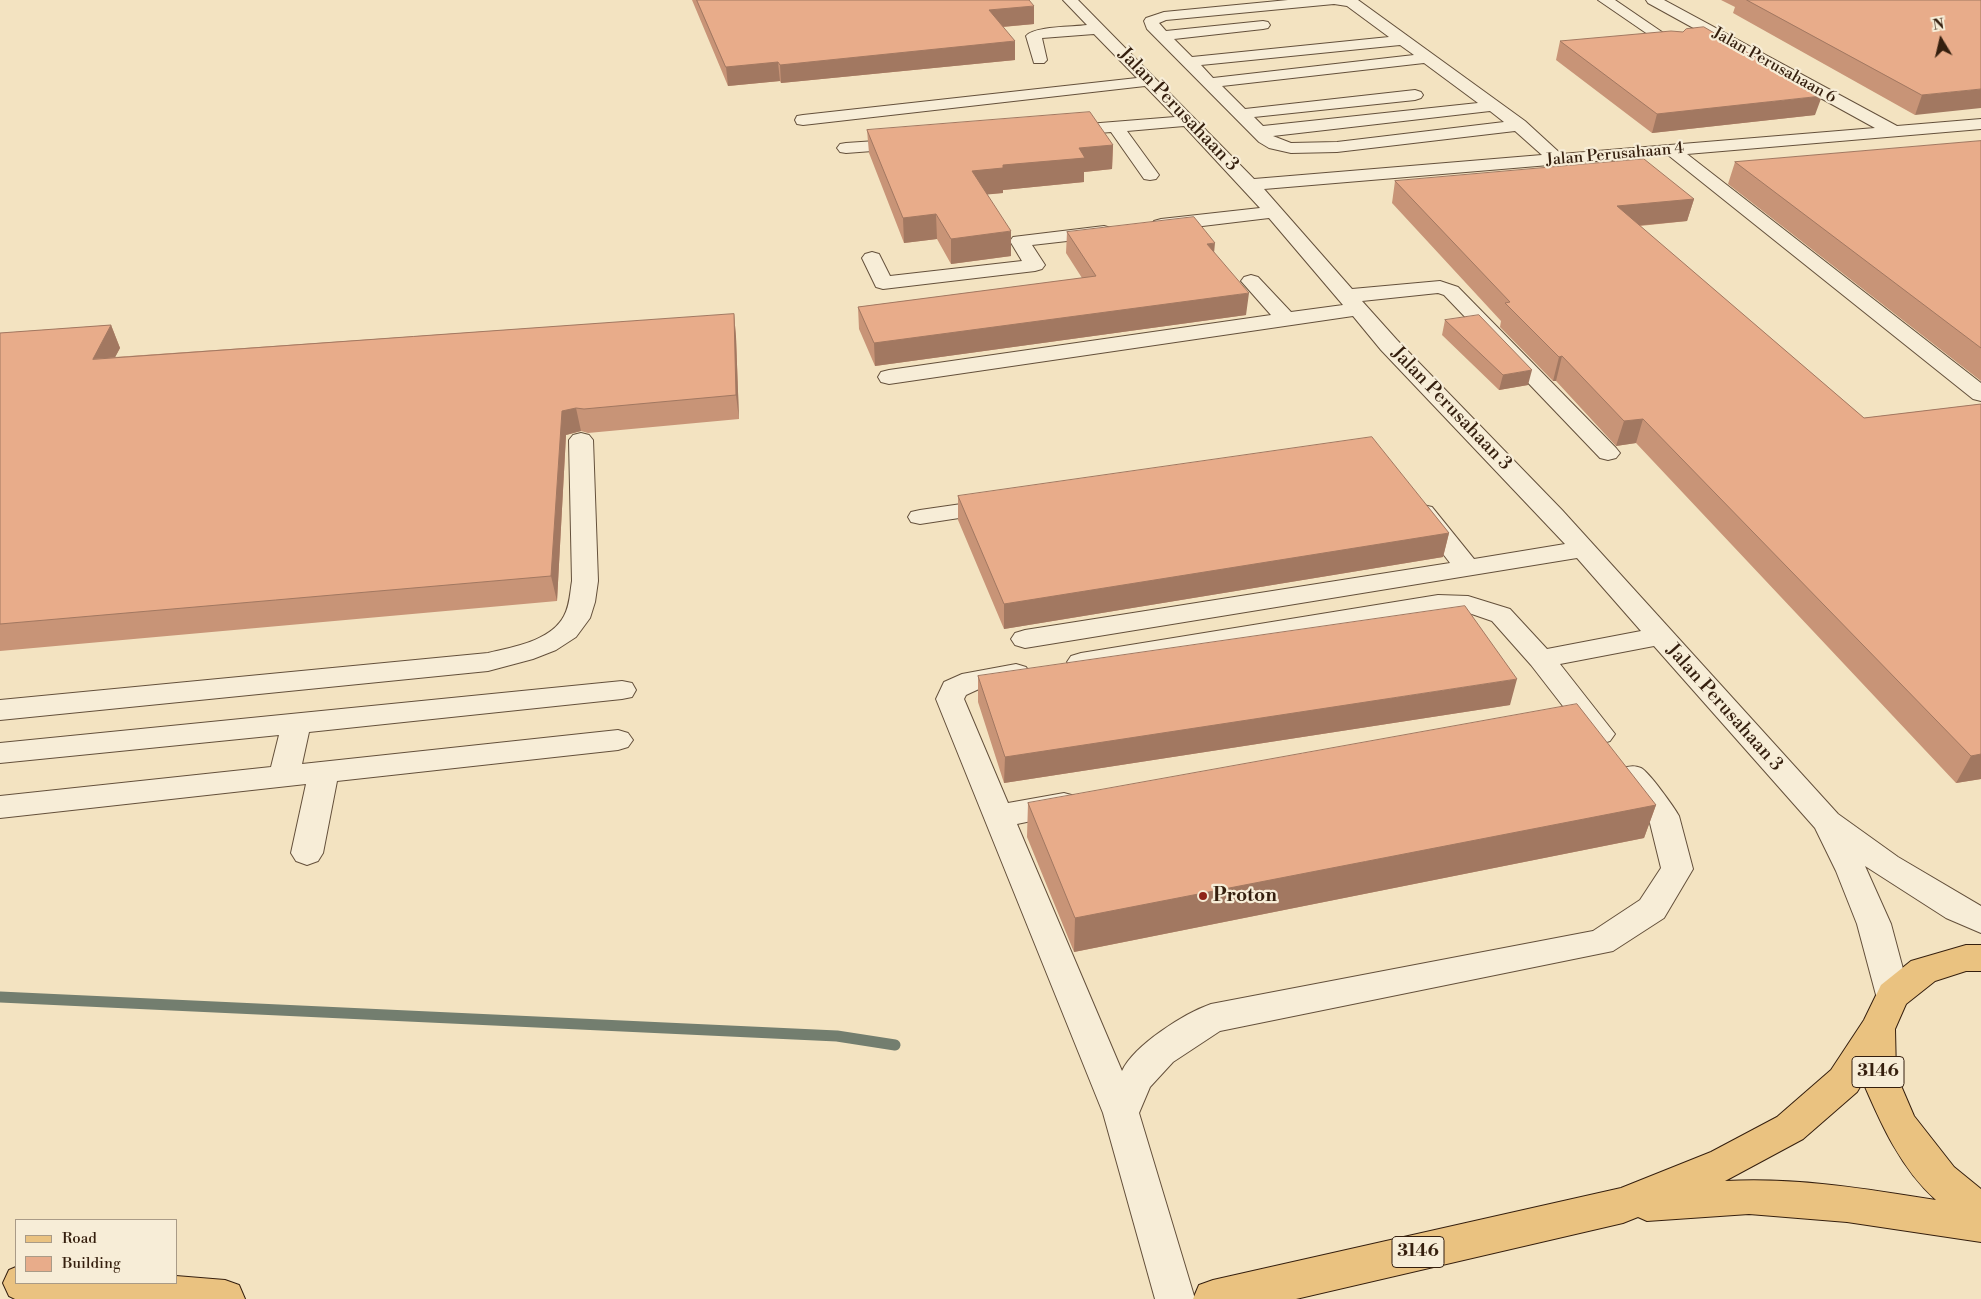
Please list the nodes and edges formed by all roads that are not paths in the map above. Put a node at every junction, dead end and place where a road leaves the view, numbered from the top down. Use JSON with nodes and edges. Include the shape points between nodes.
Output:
{"nodes":[{"id":1,"x":1070,"y":0,"type":"edge"},
{"id":2,"x":1605,"y":0,"type":"edge"},
{"id":3,"x":1653,"y":0,"type":"edge"},
{"id":4,"x":1370,"y":14,"type":"junction"},
{"id":5,"x":1350,"y":16,"type":"dead end"},
{"id":6,"x":1281,"y":24,"type":"dead end"},
{"id":7,"x":1388,"y":28,"type":"junction"},
{"id":8,"x":1098,"y":29,"type":"junction"},
{"id":9,"x":1163,"y":36,"type":"junction"},
{"id":10,"x":1405,"y":40,"type":"junction"},
{"id":11,"x":1673,"y":45,"type":"edge"},
{"id":12,"x":1175,"y":48,"type":"junction"},
{"id":13,"x":1428,"y":58,"type":"junction"},
{"id":14,"x":1039,"y":60,"type":"dead end"},
{"id":15,"x":1188,"y":62,"type":"junction"},
{"id":16,"x":1150,"y":81,"type":"junction"},
{"id":17,"x":1210,"y":83,"type":"junction"},
{"id":18,"x":1431,"y":85,"type":"junction"},
{"id":19,"x":1453,"y":85,"type":"junction"},
{"id":20,"x":1228,"y":101,"type":"junction"},
{"id":21,"x":1492,"y":106,"type":"junction"},
{"id":22,"x":1240,"y":114,"type":"junction"},
{"id":23,"x":803,"y":120,"type":"dead end"},
{"id":24,"x":1189,"y":121,"type":"junction"},
{"id":25,"x":1981,"y":124,"type":"edge"},
{"id":26,"x":1519,"y":126,"type":"junction"},
{"id":27,"x":1116,"y":127,"type":"junction"},
{"id":28,"x":1048,"y":132,"type":"edge"},
{"id":29,"x":1259,"y":132,"type":"junction"},
{"id":30,"x":1894,"y":132,"type":"junction"},
{"id":31,"x":923,"y":142,"type":"edge"},
{"id":32,"x":846,"y":148,"type":"dead end"},
{"id":33,"x":1672,"y":151,"type":"junction"},
{"id":34,"x":1557,"y":160,"type":"junction"},
{"id":35,"x":1150,"y":175,"type":"dead end"},
{"id":36,"x":1250,"y":184,"type":"junction"},
{"id":37,"x":1274,"y":212,"type":"junction"},
{"id":38,"x":1147,"y":227,"type":"edge"},
{"id":39,"x":1118,"y":230,"type":"edge"},
{"id":40,"x":872,"y":258,"type":"dead end"},
{"id":41,"x":1251,"y":281,"type":"dead end"},
{"id":42,"x":1353,"y":302,"type":"junction"},
{"id":43,"x":1286,"y":319,"type":"junction"},
{"id":44,"x":889,"y":377,"type":"dead end"},
{"id":45,"x":1981,"y":394,"type":"edge"},
{"id":46,"x":581,"y":440,"type":"dead end"},
{"id":47,"x":1608,"y":453,"type":"dead end"},
{"id":48,"x":1412,"y":498,"type":"edge"},
{"id":49,"x":1019,"y":502,"type":"edge"},
{"id":50,"x":920,"y":517,"type":"dead end"},
{"id":51,"x":1583,"y":549,"type":"junction"},
{"id":52,"x":1467,"y":568,"type":"junction"},
{"id":53,"x":1659,"y":636,"type":"junction"},
{"id":54,"x":1024,"y":639,"type":"dead end"},
{"id":55,"x":1541,"y":658,"type":"junction"},
{"id":56,"x":622,"y":690,"type":"dead end"},
{"id":57,"x":0,"y":710,"type":"edge"},
{"id":58,"x":296,"y":723,"type":"junction"},
{"id":59,"x":618,"y":740,"type":"dead end"},
{"id":60,"x":0,"y":753,"type":"edge"},
{"id":61,"x":324,"y":771,"type":"junction"},
{"id":62,"x":284,"y":776,"type":"junction"},
{"id":63,"x":1094,"y":798,"type":"edge"},
{"id":64,"x":0,"y":807,"type":"edge"},
{"id":65,"x":998,"y":816,"type":"junction"},
{"id":66,"x":1828,"y":822,"type":"junction"},
{"id":67,"x":307,"y":854,"type":"dead end"},
{"id":68,"x":1981,"y":920,"type":"edge"},
{"id":69,"x":1981,"y":958,"type":"edge"},
{"id":70,"x":1893,"y":995,"type":"junction"},
{"id":71,"x":1877,"y":1029,"type":"junction"},
{"id":72,"x":1121,"y":1113,"type":"junction"},
{"id":73,"x":1623,"y":1204,"type":"junction"},
{"id":74,"x":1981,"y":1213,"type":"edge"},
{"id":75,"x":1981,"y":1224,"type":"edge"},
{"id":76,"x":0,"y":1281,"type":"edge"},
{"id":77,"x":15,"y":1282,"type":"edge"},
{"id":78,"x":36,"y":1284,"type":"edge"},
{"id":79,"x":225,"y":1299,"type":"edge"},
{"id":80,"x":1175,"y":1299,"type":"edge"},
{"id":81,"x":1212,"y":1299,"type":"edge"}],
"edges":[{"from":1,"to":8,"type":"street","name":"Jalan Perusahaan 3"},
{"from":2,"to":11,"type":"street"},
{"from":3,"to":30,"type":"street","name":"Jalan Perusahaan 6"},
{"from":4,"to":5,"type":"street"},
{"from":4,"to":7,"type":"street"},
{"from":4,"to":9,"type":"street","via":[[1351,2],[1334,0],[1164,16],[1151,21]]},
{"from":6,"to":9,"type":"street"},
{"from":7,"to":10,"type":"street"},
{"from":7,"to":12,"type":"street"},
{"from":8,"to":14,"type":"street","via":[[1034,36]]},
{"from":8,"to":16,"type":"street","name":"Jalan Perusahaan 3"},
{"from":9,"to":12,"type":"street"},
{"from":10,"to":13,"type":"street"},
{"from":10,"to":15,"type":"street"},
{"from":12,"to":15,"type":"street"},
{"from":13,"to":17,"type":"street"},
{"from":13,"to":19,"type":"street"},
{"from":15,"to":17,"type":"street"},
{"from":16,"to":23,"type":"street"},
{"from":16,"to":24,"type":"street","name":"Jalan Perusahaan 3"},
{"from":17,"to":20,"type":"street"},
{"from":18,"to":19,"type":"street"},
{"from":18,"to":20,"type":"street"},
{"from":18,"to":22,"type":"street"},
{"from":19,"to":21,"type":"street","via":[[1470,89]]},
{"from":20,"to":22,"type":"street"},
{"from":21,"to":26,"type":"street"},
{"from":21,"to":29,"type":"street"},
{"from":22,"to":29,"type":"street"},
{"from":24,"to":27,"type":"street"},
{"from":24,"to":36,"type":"street","name":"Jalan Perusahaan 3"},
{"from":25,"to":30,"type":"street","name":"Jalan Perusahaan 4"},
{"from":26,"to":29,"type":"street","via":[[1312,148],[1275,144]]},
{"from":26,"to":34,"type":"street"},
{"from":27,"to":28,"type":"street"},
{"from":27,"to":35,"type":"street"},
{"from":30,"to":33,"type":"street","name":"Jalan Perusahaan 4"},
{"from":31,"to":32,"type":"street"},
{"from":33,"to":34,"type":"street","name":"Jalan Perusahaan 4"},
{"from":33,"to":45,"type":"street"},
{"from":34,"to":36,"type":"street","name":"Jalan Perusahaan 4"},
{"from":36,"to":37,"type":"street","name":"Jalan Perusahaan 3"},
{"from":37,"to":38,"type":"street"},
{"from":37,"to":42,"type":"street","name":"Jalan Perusahaan 3"},
{"from":39,"to":40,"type":"street","via":[[1020,241],[1035,266],[883,283]]},
{"from":41,"to":43,"type":"street"},
{"from":42,"to":43,"type":"street"},
{"from":42,"to":47,"type":"street","via":[[1440,287],[1452,291]]},
{"from":42,"to":51,"type":"street","name":"Jalan Perusahaan 3"},
{"from":43,"to":44,"type":"street"},
{"from":46,"to":57,"type":"street","via":[[585,581],[575,622],[555,640],[488,662]]},
{"from":48,"to":52,"type":"street"},
{"from":49,"to":50,"type":"street"},
{"from":51,"to":52,"type":"street"},
{"from":51,"to":53,"type":"street","name":"Jalan Perusahaan 3"},
{"from":52,"to":54,"type":"street"},
{"from":53,"to":55,"type":"street"},
{"from":53,"to":66,"type":"street","name":"Jalan Perusahaan 3"},
{"from":55,"to":65,"type":"street","via":[[1501,615],[1468,604],[1438,603],[972,680],[954,689],[950,700]]},
{"from":55,"to":72,"type":"street","via":[[1565,711],[1664,816],[1677,869],[1652,909],[1601,942],[1211,1018],[1160,1051],[1136,1078]]},
{"from":56,"to":58,"type":"street"},
{"from":58,"to":60,"type":"street"},
{"from":58,"to":62,"type":"street"},
{"from":59,"to":61,"type":"street"},
{"from":61,"to":62,"type":"street"},
{"from":61,"to":67,"type":"street"},
{"from":62,"to":64,"type":"street"},
{"from":63,"to":65,"type":"street"},
{"from":65,"to":72,"type":"street"},
{"from":66,"to":68,"type":"street","via":[[1887,864]]},
{"from":66,"to":70,"type":"street","via":[[1874,924]]},
{"from":69,"to":70,"type":"main road","number":"3146","via":[[1966,958],[1924,971]]},
{"from":70,"to":71,"type":"main road","number":"3146"},
{"from":71,"to":73,"type":"main road","number":"3146","via":[[1844,1081],[1790,1128],[1724,1164]]},
{"from":71,"to":74,"type":"main road","number":"3146","via":[[1878,1074],[1900,1126],[1940,1179]]},
{"from":72,"to":80,"type":"street"},
{"from":73,"to":75,"type":"main road","number":"3146","via":[[1749,1197],[1847,1204]]},
{"from":73,"to":81,"type":"main road","number":"3146"},
{"from":76,"to":77,"type":"main road"},
{"from":78,"to":79,"type":"main road"}]}
